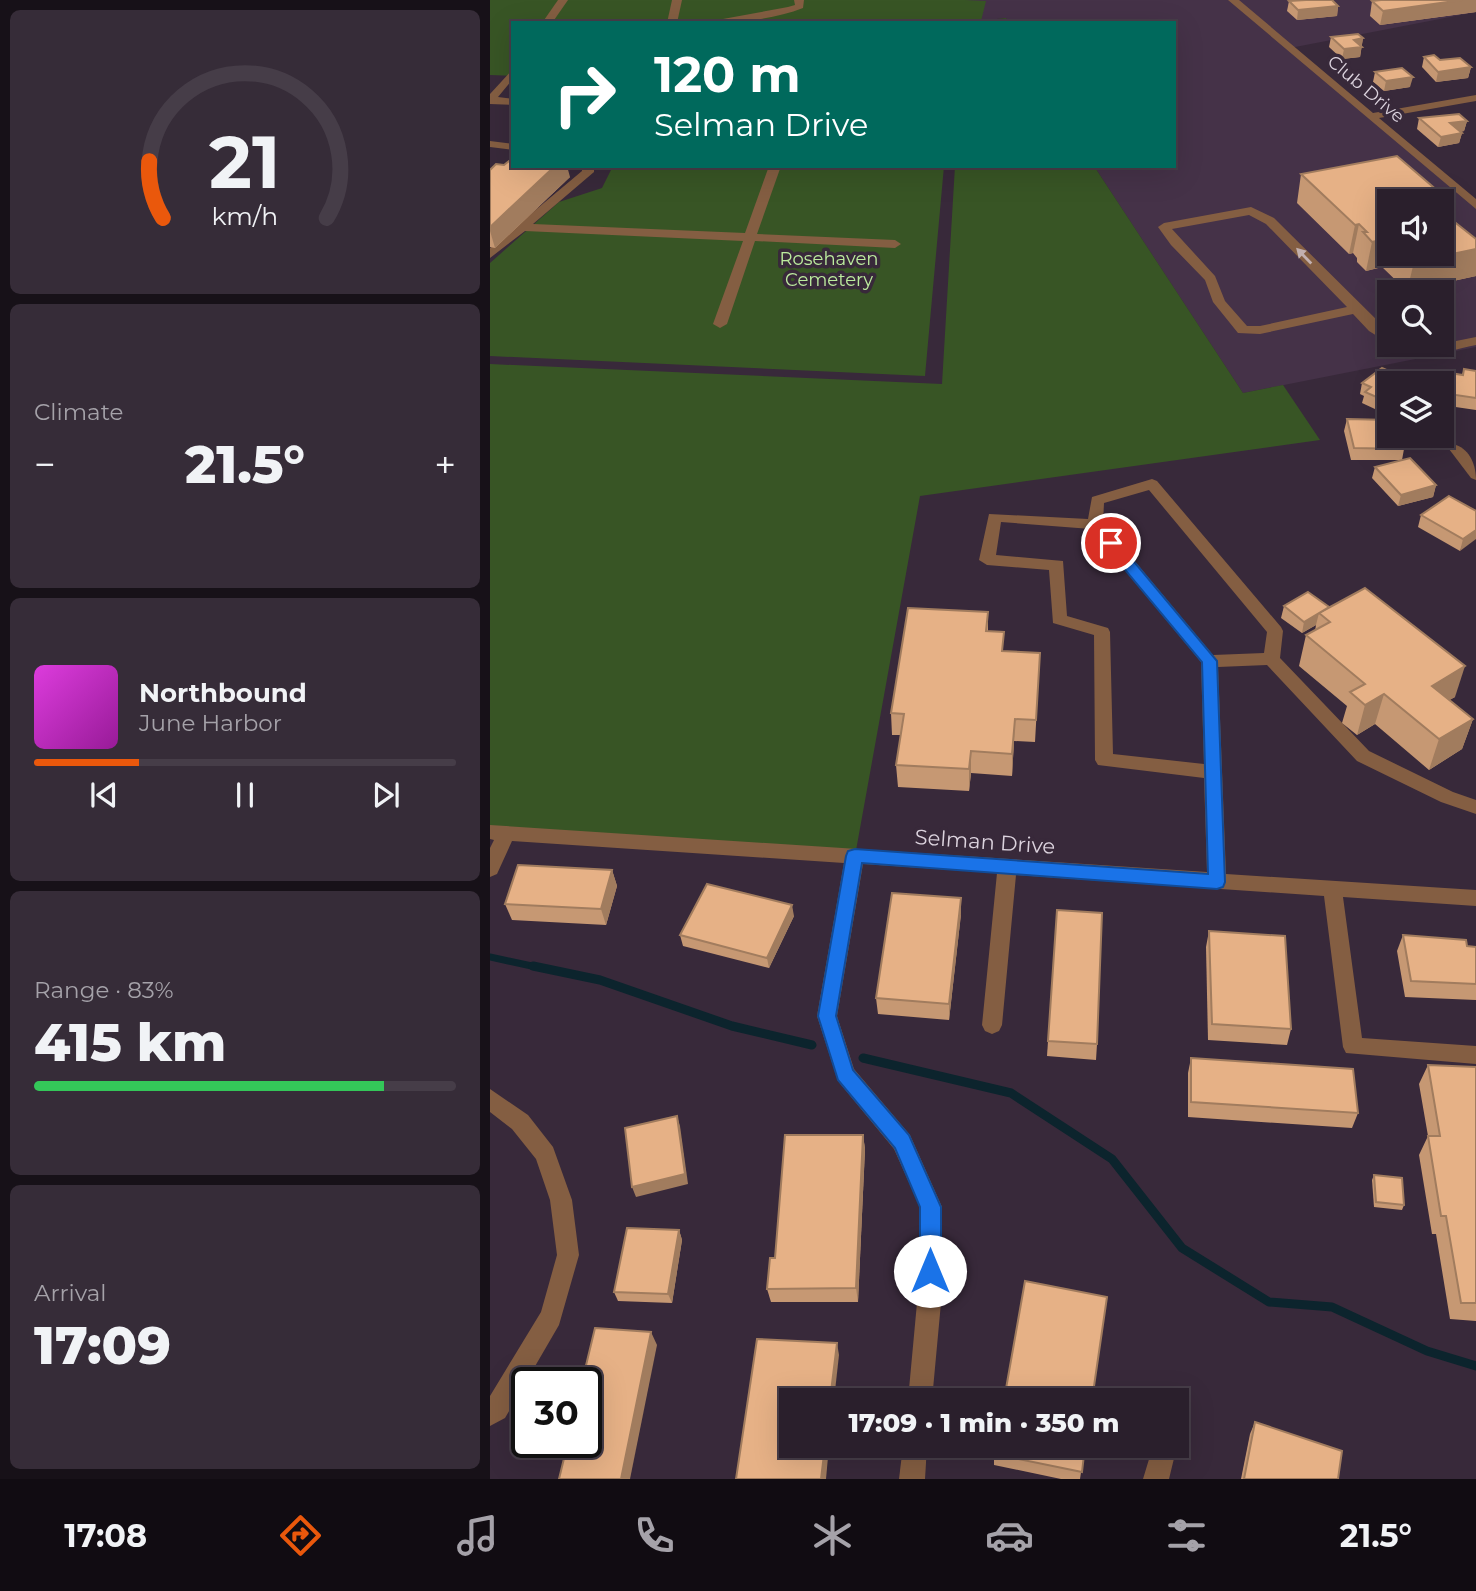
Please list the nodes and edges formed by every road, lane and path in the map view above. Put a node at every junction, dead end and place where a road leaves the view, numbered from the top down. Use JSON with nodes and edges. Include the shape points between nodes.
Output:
{"nodes":[{"id":1,"x":563,"y":0,"type":"edge"},
{"id":2,"x":677,"y":0,"type":"edge"},
{"id":3,"x":799,"y":0,"type":"edge"},
{"id":4,"x":1233,"y":0,"type":"edge"},
{"id":5,"x":786,"y":10,"type":"junction"},
{"id":6,"x":548,"y":21,"type":"edge"},
{"id":7,"x":672,"y":21,"type":"edge"},
{"id":8,"x":718,"y":21,"type":"edge"},
{"id":9,"x":782,"y":21,"type":"edge"},
{"id":10,"x":511,"y":75,"type":"edge"},
{"id":11,"x":1476,"y":98,"type":"edge"},
{"id":12,"x":491,"y":101,"type":"edge"},
{"id":13,"x":511,"y":102,"type":"edge"},
{"id":14,"x":1372,"y":116,"type":"junction"},
{"id":15,"x":490,"y":144,"type":"edge"},
{"id":16,"x":511,"y":147,"type":"edge"},
{"id":17,"x":588,"y":168,"type":"edge"},
{"id":18,"x":774,"y":168,"type":"edge"},
{"id":19,"x":1476,"y":205,"type":"edge"},
{"id":20,"x":525,"y":227,"type":"junction"},
{"id":21,"x":750,"y":238,"type":"junction"},
{"id":22,"x":895,"y":244,"type":"dead end"},
{"id":23,"x":490,"y":254,"type":"edge"},
{"id":24,"x":1356,"y":309,"type":"junction"},
{"id":25,"x":720,"y":324,"type":"dead end"},
{"id":26,"x":1377,"y":328,"type":"edge"},
{"id":27,"x":1476,"y":341,"type":"edge"},
{"id":28,"x":1454,"y":345,"type":"edge"},
{"id":29,"x":1456,"y":449,"type":"dead end"},
{"id":30,"x":1476,"y":475,"type":"edge"},
{"id":31,"x":1095,"y":524,"type":"junction"},
{"id":32,"x":1271,"y":659,"type":"junction"},
{"id":33,"x":1209,"y":661,"type":"junction"},
{"id":34,"x":1213,"y":772,"type":"junction"},
{"id":35,"x":1476,"y":807,"type":"edge"},
{"id":36,"x":498,"y":832,"type":"edge"},
{"id":37,"x":855,"y":856,"type":"junction"},
{"id":38,"x":1007,"y":867,"type":"junction"},
{"id":39,"x":490,"y":869,"type":"edge"},
{"id":40,"x":1217,"y":882,"type":"junction"},
{"id":41,"x":1333,"y":890,"type":"junction"},
{"id":42,"x":1476,"y":898,"type":"edge"},
{"id":43,"x":992,"y":1025,"type":"dead end"},
{"id":44,"x":1476,"y":1055,"type":"edge"},
{"id":45,"x":490,"y":1098,"type":"edge"},
{"id":46,"x":921,"y":1388,"type":"edge"},
{"id":47,"x":490,"y":1413,"type":"edge"},
{"id":48,"x":914,"y":1458,"type":"edge"},
{"id":49,"x":1162,"y":1458,"type":"edge"},
{"id":50,"x":912,"y":1479,"type":"edge"},
{"id":51,"x":1156,"y":1479,"type":"edge"}],
"edges":[{"from":1,"to":6,"type":"street"},
{"from":2,"to":7,"type":"street"},
{"from":3,"to":5,"type":"street","via":[[800,6]]},
{"from":4,"to":14,"type":"street","name":"Club Drive"},
{"from":5,"to":8,"type":"street"},
{"from":5,"to":9,"type":"street"},
{"from":10,"to":12,"type":"street"},
{"from":11,"to":14,"type":"street"},
{"from":12,"to":13,"type":"street"},
{"from":14,"to":19,"type":"street","name":"Club Drive"},
{"from":15,"to":16,"type":"street"},
{"from":17,"to":20,"type":"street"},
{"from":18,"to":21,"type":"street"},
{"from":20,"to":21,"type":"street"},
{"from":20,"to":23,"type":"street"},
{"from":21,"to":22,"type":"street"},
{"from":21,"to":25,"type":"street"},
{"from":24,"to":24,"type":"street","one_way":true,"via":[[1270,220],[1251,211],[1164,229],[1211,279],[1219,302],[1244,330]]},
{"from":24,"to":26,"type":"street"},
{"from":27,"to":28,"type":"street"},
{"from":29,"to":30,"type":"street"},
{"from":31,"to":32,"type":"street","via":[[1097,500],[1152,484],[1275,631]]},
{"from":31,"to":33,"type":"street"},
{"from":31,"to":34,"type":"street","via":[[994,517],[987,560],[1057,565],[1059,619],[1102,632],[1104,760]]},
{"from":32,"to":33,"type":"street"},
{"from":32,"to":35,"type":"street","via":[[1363,756]]},
{"from":33,"to":34,"type":"street"},
{"from":34,"to":40,"type":"street"},
{"from":36,"to":37,"type":"street","name":"Selman Drive"},
{"from":36,"to":39,"type":"street"},
{"from":37,"to":38,"type":"street","name":"Selman Drive"},
{"from":37,"to":46,"type":"street","via":[[827,1016],[845,1074],[902,1142],[931,1207],[930,1292]]},
{"from":38,"to":40,"type":"street","name":"Selman Drive"},
{"from":38,"to":43,"type":"street"},
{"from":40,"to":41,"type":"street","name":"Selman Drive"},
{"from":41,"to":42,"type":"street","name":"Selman Drive"},
{"from":41,"to":44,"type":"street","via":[[1353,1047]]},
{"from":45,"to":47,"type":"street","via":[[520,1122],[545,1154],[561,1200],[568,1255],[551,1317]]},
{"from":48,"to":50,"type":"street"},
{"from":49,"to":51,"type":"street"}]}
